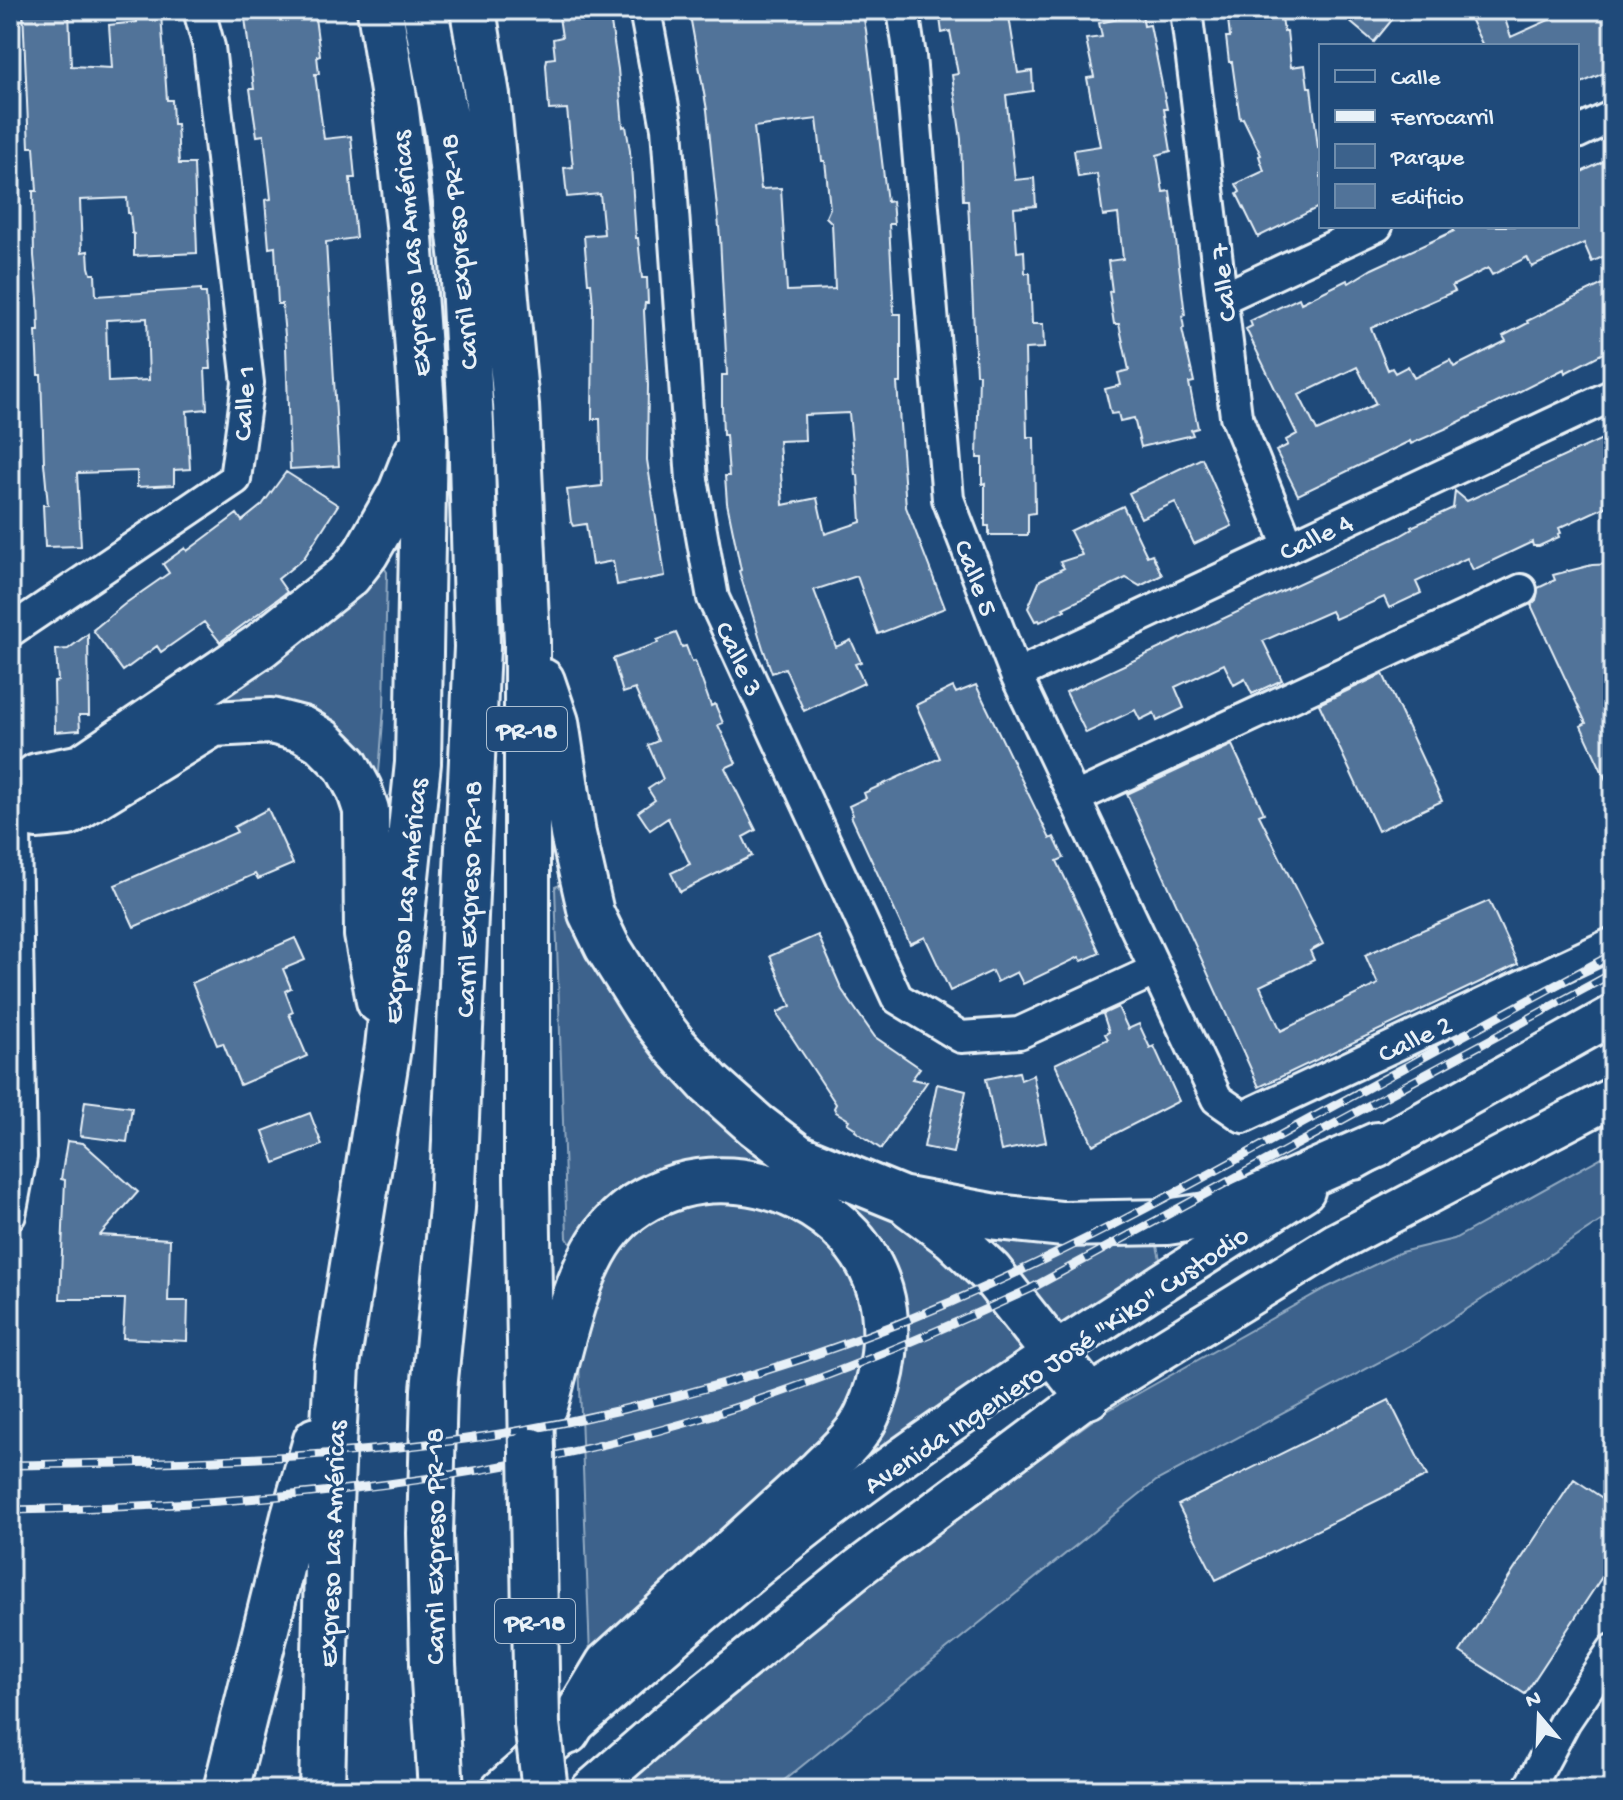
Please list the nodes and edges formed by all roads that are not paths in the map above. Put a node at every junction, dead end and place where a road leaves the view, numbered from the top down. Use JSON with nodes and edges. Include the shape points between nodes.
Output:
{"nodes":[{"id":1,"x":199,"y":10,"type":"edge"},
{"id":2,"x":380,"y":10,"type":"edge"},
{"id":3,"x":425,"y":10,"type":"edge"},
{"id":4,"x":473,"y":10,"type":"edge"},
{"id":5,"x":645,"y":10,"type":"edge"},
{"id":6,"x":903,"y":10,"type":"edge"},
{"id":7,"x":1186,"y":10,"type":"edge"},
{"id":8,"x":1613,"y":116,"type":"edge"},
{"id":9,"x":1579,"y":132,"type":"edge"},
{"id":10,"x":1373,"y":228,"type":"edge"},
{"id":11,"x":1223,"y":298,"type":"junction"},
{"id":12,"x":1613,"y":395,"type":"edge"},
{"id":13,"x":424,"y":433,"type":"junction"},
{"id":14,"x":1289,"y":547,"type":"junction"},
{"id":15,"x":1521,"y":590,"type":"dead end"},
{"id":16,"x":10,"y":631,"type":"edge"},
{"id":17,"x":527,"y":641,"type":"junction"},
{"id":18,"x":1016,"y":675,"type":"junction"},
{"id":19,"x":1075,"y":798,"type":"junction"},
{"id":20,"x":10,"y":801,"type":"edge"},
{"id":21,"x":1611,"y":948,"type":"edge"},
{"id":22,"x":1156,"y":970,"type":"junction"},
{"id":23,"x":1613,"y":1015,"type":"edge"},
{"id":24,"x":388,"y":1047,"type":"junction"},
{"id":25,"x":1613,"y":1097,"type":"edge"},
{"id":26,"x":1217,"y":1099,"type":"joint"},
{"id":27,"x":1377,"y":1145,"type":"junction"},
{"id":28,"x":901,"y":1199,"type":"junction"},
{"id":29,"x":10,"y":1215,"type":"edge"},
{"id":30,"x":1054,"y":1351,"type":"junction"},
{"id":31,"x":337,"y":1365,"type":"junction"},
{"id":32,"x":1088,"y":1396,"type":"junction"},
{"id":33,"x":532,"y":1451,"type":"junction"},
{"id":34,"x":294,"y":1516,"type":"junction"},
{"id":35,"x":1613,"y":1650,"type":"edge"},
{"id":36,"x":567,"y":1732,"type":"junction"},
{"id":37,"x":226,"y":1790,"type":"edge"},
{"id":38,"x":248,"y":1790,"type":"edge"},
{"id":39,"x":322,"y":1790,"type":"edge"},
{"id":40,"x":441,"y":1790,"type":"edge"},
{"id":41,"x":500,"y":1790,"type":"edge"},
{"id":42,"x":545,"y":1790,"type":"edge"},
{"id":43,"x":590,"y":1790,"type":"edge"},
{"id":44,"x":1528,"y":1790,"type":"edge"}],
"edges":[{"from":1,"to":16,"type":"street","name":"Calle 1","via":[[209,47],[248,383],[235,479]]},
{"from":2,"to":13,"type":"highway","name":"Expreso Las Américas","via":[[409,224]]},
{"from":3,"to":40,"type":"highway","name":"Carril Expreso PR-18","via":[[448,132],[463,261],[477,647],[452,1208],[434,1390],[430,1533]]},
{"from":4,"to":17,"type":"highway","number":"PR-18","via":[[487,95],[516,405]]},
{"from":5,"to":22,"type":"street","name":"Calle 3","via":[[667,128],[692,480],[713,598],[897,998],[961,1037],[1019,1033]]},
{"from":6,"to":18,"type":"street","name":"Calle 5","via":[[948,499]]},
{"from":7,"to":11,"type":"street","name":"Calle 7"},
{"from":8,"to":9,"type":"street"},
{"from":10,"to":11,"type":"street"},
{"from":11,"to":14,"type":"street","name":"Calle 7","via":[[1236,416]]},
{"from":12,"to":14,"type":"street","name":"Calle 4"},
{"from":13,"to":20,"type":"highway","via":[[401,492],[349,575],[260,646],[82,767],[37,776]]},
{"from":13,"to":24,"type":"highway","name":"Expreso Las Américas","via":[[418,763]]},
{"from":14,"to":18,"type":"street","name":"Calle 4"},
{"from":15,"to":19,"type":"street"},
{"from":17,"to":28,"type":"highway","via":[[556,722],[591,913],[646,1008],[710,1084],[798,1157]]},
{"from":17,"to":33,"type":"highway","number":"PR-18"},
{"from":18,"to":19,"type":"street","name":"Calle 5"},
{"from":19,"to":22,"type":"street","name":"Calle 5"},
{"from":20,"to":24,"type":"highway","via":[[36,816],[68,813],[213,724],[271,721],[322,741],[346,765],[366,810],[367,935]]},
{"from":20,"to":29,"type":"street","via":[[15,833],[21,1157]]},
{"from":21,"to":26,"type":"street","name":"Calle 2","via":[[1243,1117]]},
{"from":22,"to":26,"type":"street","name":"Calle 5"},
{"from":23,"to":27,"type":"main road","name":"Avenida Ingeniero José \"Kiko\" Custodio"},
{"from":24,"to":31,"type":"highway","name":"Expreso Las Américas"},
{"from":25,"to":32,"type":"main road","name":"Avenida Ingeniero José \"Kiko\" Custodio","via":[[1337,1242]]},
{"from":27,"to":28,"type":"highway","via":[[1219,1214],[1167,1222],[1062,1224]]},
{"from":27,"to":30,"type":"main road","name":"Avenida Ingeniero José \"Kiko\" Custodio"},
{"from":28,"to":30,"type":"highway","via":[[990,1272]]},
{"from":30,"to":32,"type":"highway"},
{"from":30,"to":36,"type":"main road","name":"Avenida Ingeniero José \"Kiko\" Custodio","via":[[842,1501]]},
{"from":31,"to":34,"type":"highway"},
{"from":31,"to":39,"type":"highway","name":"Expreso Las Américas"},
{"from":32,"to":43,"type":"main road","name":"Avenida Ingeniero José \"Kiko\" Custodio","via":[[857,1569]]},
{"from":33,"to":36,"type":"highway","via":[[587,1264],[605,1234],[654,1193],[720,1179],[797,1196],[851,1238],[869,1266],[880,1290],[884,1349],[866,1417],[820,1471],[608,1664]]},
{"from":33,"to":42,"type":"highway","number":"PR-18","bridge":true,"via":[[537,1724]]},
{"from":34,"to":37,"type":"highway"},
{"from":34,"to":38,"type":"highway"},
{"from":35,"to":44,"type":"street","via":[[1565,1721]]},
{"from":36,"to":41,"type":"main road","name":"Avenida Ingeniero José \"Kiko\" Custodio"}]}
